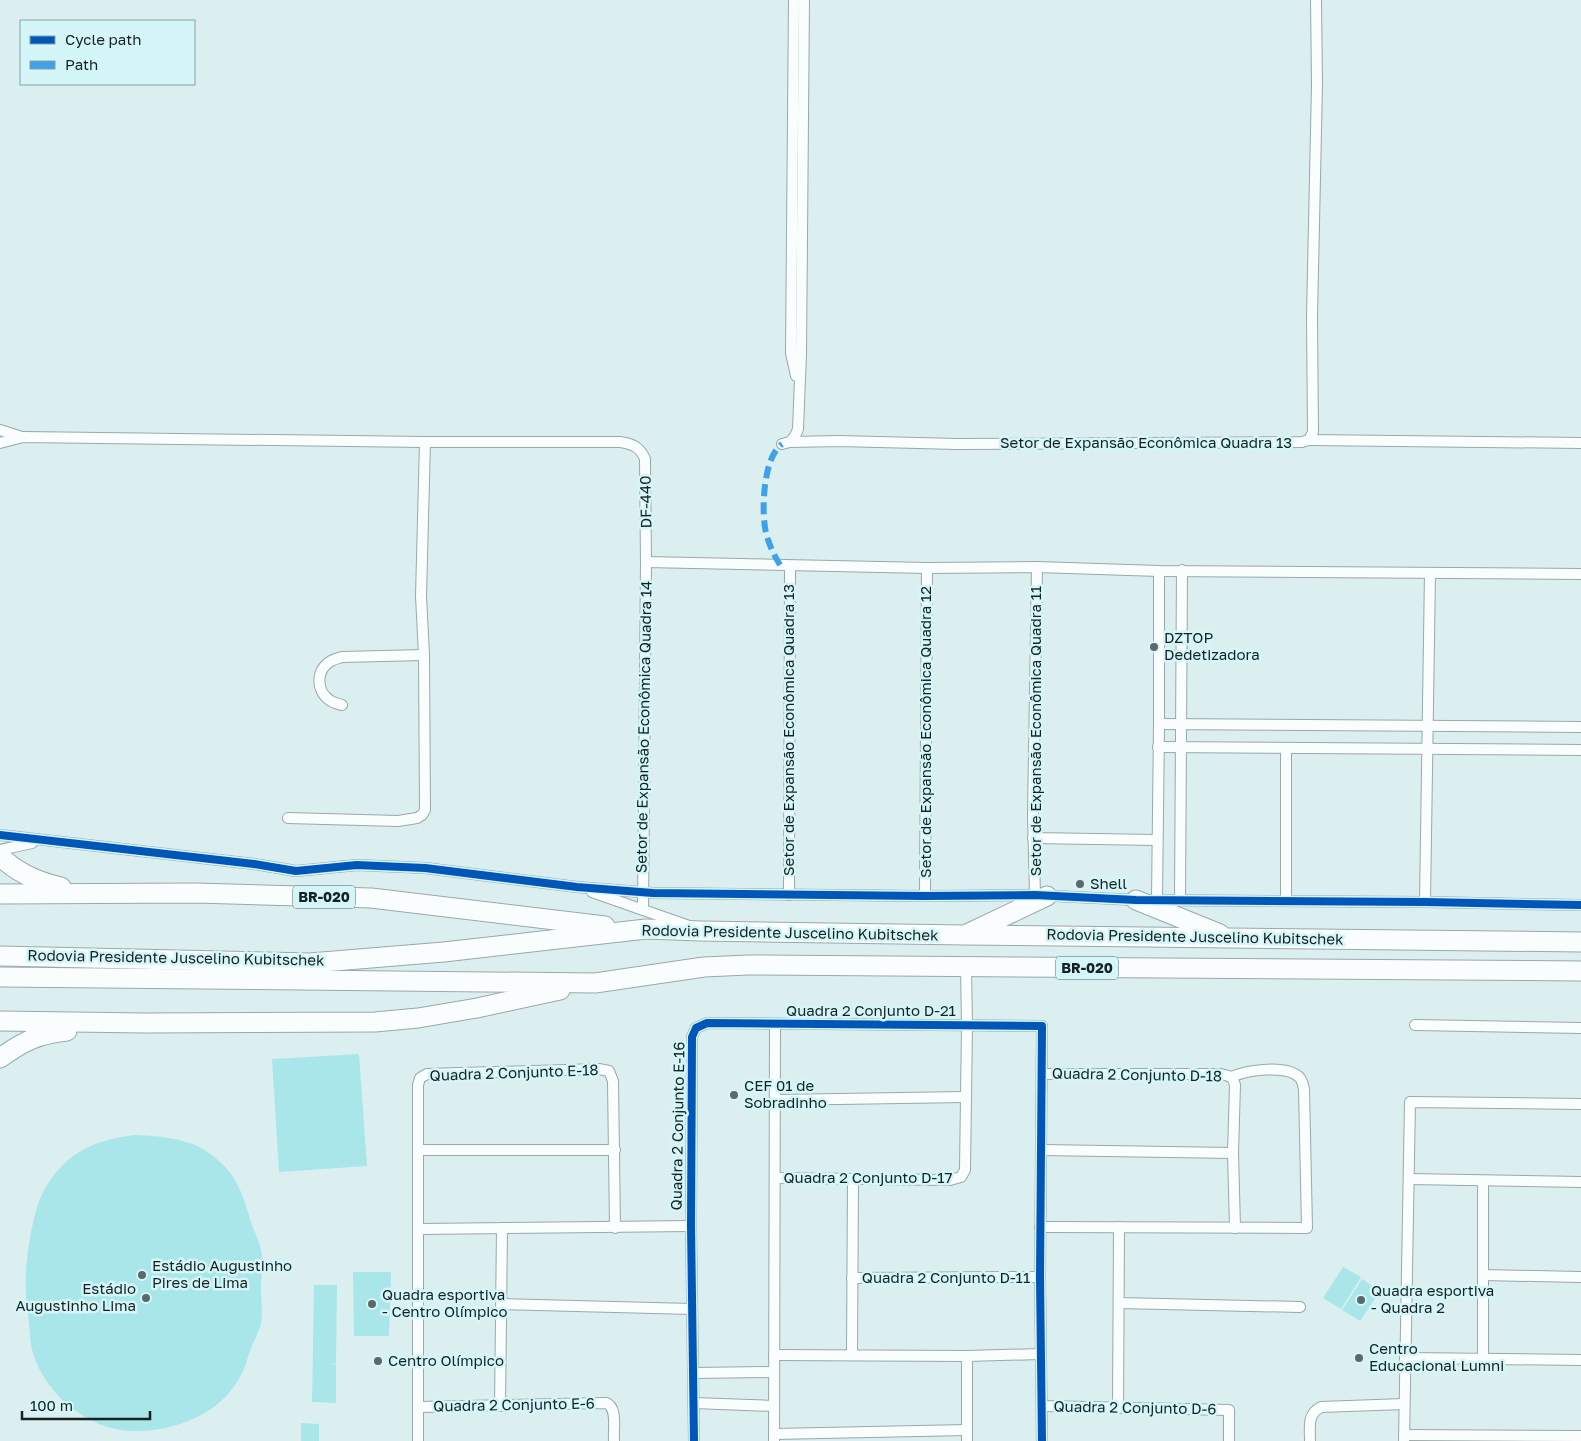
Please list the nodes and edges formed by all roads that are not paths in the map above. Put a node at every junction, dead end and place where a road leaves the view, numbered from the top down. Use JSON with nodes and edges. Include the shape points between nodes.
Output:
{"nodes":[{"id":1,"x":794,"y":0,"type":"edge"},
{"id":2,"x":804,"y":0,"type":"edge"},
{"id":3,"x":1316,"y":0,"type":"edge"},
{"id":4,"x":799,"y":389,"type":"junction"},
{"id":5,"x":0,"y":430,"type":"edge"},
{"id":6,"x":22,"y":437,"type":"junction"},
{"id":7,"x":1309,"y":440,"type":"junction"},
{"id":8,"x":425,"y":442,"type":"junction"},
{"id":9,"x":0,"y":443,"type":"edge"},
{"id":10,"x":1581,"y":443,"type":"edge"},
{"id":11,"x":646,"y":562,"type":"junction"},
{"id":12,"x":790,"y":566,"type":"junction"},
{"id":13,"x":1037,"y":567,"type":"junction"},
{"id":14,"x":927,"y":568,"type":"junction"},
{"id":15,"x":1182,"y":570,"type":"junction"},
{"id":16,"x":1159,"y":571,"type":"junction"},
{"id":17,"x":1430,"y":573,"type":"junction"},
{"id":18,"x":1581,"y":574,"type":"edge"},
{"id":19,"x":424,"y":654,"type":"junction"},
{"id":20,"x":342,"y":705,"type":"dead end"},
{"id":21,"x":1160,"y":724,"type":"junction"},
{"id":22,"x":1181,"y":724,"type":"junction"},
{"id":23,"x":1428,"y":725,"type":"junction"},
{"id":24,"x":1581,"y":727,"type":"edge"},
{"id":25,"x":1158,"y":747,"type":"junction"},
{"id":26,"x":1180,"y":747,"type":"junction"},
{"id":27,"x":1286,"y":748,"type":"junction"},
{"id":28,"x":1428,"y":749,"type":"junction"},
{"id":29,"x":1581,"y":750,"type":"edge"},
{"id":30,"x":288,"y":818,"type":"dead end"},
{"id":31,"x":0,"y":835,"type":"edge"},
{"id":32,"x":1034,"y":838,"type":"junction"},
{"id":33,"x":1157,"y":840,"type":"junction"},
{"id":34,"x":45,"y":841,"type":"junction"},
{"id":35,"x":0,"y":850,"type":"edge"},
{"id":36,"x":0,"y":856,"type":"edge"},
{"id":37,"x":577,"y":887,"type":"junction"},
{"id":38,"x":642,"y":892,"type":"junction"},
{"id":39,"x":94,"y":894,"type":"junction"},
{"id":40,"x":789,"y":895,"type":"junction"},
{"id":41,"x":925,"y":896,"type":"junction"},
{"id":42,"x":1041,"y":896,"type":"junction"},
{"id":43,"x":4,"y":898,"type":"edge"},
{"id":44,"x":1136,"y":900,"type":"junction"},
{"id":45,"x":1157,"y":900,"type":"junction"},
{"id":46,"x":1180,"y":900,"type":"junction"},
{"id":47,"x":1286,"y":900,"type":"junction"},
{"id":48,"x":1425,"y":902,"type":"junction"},
{"id":49,"x":1581,"y":905,"type":"edge"},
{"id":50,"x":642,"y":910,"type":"junction"},
{"id":51,"x":646,"y":929,"type":"junction"},
{"id":52,"x":701,"y":932,"type":"junction"},
{"id":53,"x":965,"y":935,"type":"junction"},
{"id":54,"x":1230,"y":938,"type":"junction"},
{"id":55,"x":1581,"y":942,"type":"edge"},
{"id":56,"x":8,"y":956,"type":"edge"},
{"id":57,"x":966,"y":967,"type":"junction"},
{"id":58,"x":1581,"y":971,"type":"edge"},
{"id":59,"x":8,"y":977,"type":"edge"},
{"id":60,"x":595,"y":983,"type":"junction"},
{"id":61,"x":2,"y":1019,"type":"edge"},
{"id":62,"x":144,"y":1023,"type":"junction"},
{"id":63,"x":775,"y":1024,"type":"junction"},
{"id":64,"x":967,"y":1025,"type":"junction"},
{"id":65,"x":1415,"y":1025,"type":"dead end"},
{"id":66,"x":696,"y":1028,"type":"joint"},
{"id":67,"x":1581,"y":1028,"type":"edge"},
{"id":68,"x":0,"y":1058,"type":"edge"},
{"id":69,"x":1042,"y":1074,"type":"junction"},
{"id":70,"x":1232,"y":1077,"type":"junction"},
{"id":71,"x":966,"y":1097,"type":"junction"},
{"id":72,"x":775,"y":1100,"type":"junction"},
{"id":73,"x":1581,"y":1104,"type":"edge"},
{"id":74,"x":418,"y":1150,"type":"junction"},
{"id":75,"x":615,"y":1150,"type":"junction"},
{"id":76,"x":1041,"y":1150,"type":"junction"},
{"id":77,"x":1234,"y":1153,"type":"junction"},
{"id":78,"x":775,"y":1178,"type":"junction"},
{"id":79,"x":853,"y":1179,"type":"junction"},
{"id":80,"x":1409,"y":1179,"type":"junction"},
{"id":81,"x":1483,"y":1180,"type":"junction"},
{"id":82,"x":1581,"y":1182,"type":"edge"},
{"id":83,"x":691,"y":1226,"type":"junction"},
{"id":84,"x":1040,"y":1227,"type":"junction"},
{"id":85,"x":502,"y":1228,"type":"junction"},
{"id":86,"x":615,"y":1228,"type":"junction"},
{"id":87,"x":1119,"y":1228,"type":"junction"},
{"id":88,"x":1235,"y":1228,"type":"junction"},
{"id":89,"x":419,"y":1229,"type":"junction"},
{"id":90,"x":1483,"y":1275,"type":"junction"},
{"id":91,"x":1040,"y":1277,"type":"junction"},
{"id":92,"x":1581,"y":1277,"type":"edge"},
{"id":93,"x":852,"y":1278,"type":"junction"},
{"id":94,"x":1119,"y":1303,"type":"junction"},
{"id":95,"x":502,"y":1304,"type":"junction"},
{"id":96,"x":1300,"y":1306,"type":"dead end"},
{"id":97,"x":692,"y":1309,"type":"junction"},
{"id":98,"x":852,"y":1354,"type":"junction"},
{"id":99,"x":1041,"y":1354,"type":"junction"},
{"id":100,"x":774,"y":1355,"type":"junction"},
{"id":101,"x":967,"y":1356,"type":"junction"},
{"id":102,"x":1405,"y":1358,"type":"junction"},
{"id":103,"x":1483,"y":1359,"type":"junction"},
{"id":104,"x":1581,"y":1360,"type":"edge"},
{"id":105,"x":774,"y":1372,"type":"junction"},
{"id":106,"x":692,"y":1373,"type":"junction"},
{"id":107,"x":694,"y":1404,"type":"junction"},
{"id":108,"x":1404,"y":1404,"type":"junction"},
{"id":109,"x":500,"y":1406,"type":"junction"},
{"id":110,"x":774,"y":1406,"type":"junction"},
{"id":111,"x":1042,"y":1406,"type":"junction"},
{"id":112,"x":419,"y":1407,"type":"junction"},
{"id":113,"x":1118,"y":1408,"type":"junction"},
{"id":114,"x":967,"y":1436,"type":"edge"},
{"id":115,"x":1581,"y":1436,"type":"edge"},
{"id":116,"x":774,"y":1437,"type":"edge"},
{"id":117,"x":1404,"y":1438,"type":"edge"},
{"id":118,"x":418,"y":1441,"type":"edge"},
{"id":119,"x":614,"y":1441,"type":"edge"},
{"id":120,"x":694,"y":1441,"type":"edge"},
{"id":121,"x":1042,"y":1441,"type":"edge"},
{"id":122,"x":1229,"y":1441,"type":"edge"},
{"id":123,"x":1310,"y":1441,"type":"edge"}],
"edges":[{"from":1,"to":4,"type":"street","via":[[791,353]]},
{"from":2,"to":4,"type":"street"},
{"from":3,"to":7,"type":"street","name":"Setor de Expansão Econômica Quadra 13","via":[[1313,432]]},
{"from":4,"to":7,"type":"street","name":"Setor de Expansão Econômica Quadra 13","via":[[798,429],[786,443]]},
{"from":5,"to":6,"type":"street"},
{"from":6,"to":8,"type":"street"},
{"from":6,"to":9,"type":"street"},
{"from":7,"to":10,"type":"street"},
{"from":8,"to":11,"type":"street","name":"DF-440","via":[[620,442],[634,445],[645,459]]},
{"from":8,"to":19,"type":"street","via":[[421,596]]},
{"from":11,"to":12,"type":"street"},
{"from":11,"to":38,"type":"street","name":"Setor de Expansão Econômica Quadra 14"},
{"from":12,"to":14,"type":"street"},
{"from":12,"to":40,"type":"street","name":"Setor de Expansão Econômica Quadra 13"},
{"from":13,"to":14,"type":"street"},
{"from":13,"to":16,"type":"street"},
{"from":13,"to":32,"type":"street","name":"Setor de Expansão Econômica Quadra 11"},
{"from":14,"to":41,"type":"street","name":"Setor de Expansão Econômica Quadra 12"},
{"from":15,"to":16,"type":"street"},
{"from":15,"to":17,"type":"street"},
{"from":15,"to":22,"type":"street"},
{"from":16,"to":21,"type":"street"},
{"from":17,"to":18,"type":"street"},
{"from":17,"to":23,"type":"street"},
{"from":19,"to":20,"type":"street","via":[[342,657],[331,661],[319,675],[319,684],[330,701]]},
{"from":19,"to":30,"type":"street","via":[[426,804],[422,816],[398,821]]},
{"from":21,"to":22,"type":"street"},
{"from":21,"to":25,"type":"street"},
{"from":22,"to":23,"type":"street"},
{"from":22,"to":26,"type":"street"},
{"from":23,"to":24,"type":"street"},
{"from":23,"to":28,"type":"street"},
{"from":25,"to":26,"type":"street"},
{"from":25,"to":33,"type":"street"},
{"from":26,"to":27,"type":"street"},
{"from":26,"to":46,"type":"street"},
{"from":27,"to":28,"type":"street"},
{"from":27,"to":47,"type":"street"},
{"from":28,"to":29,"type":"street"},
{"from":28,"to":48,"type":"street"},
{"from":31,"to":34,"type":"street"},
{"from":32,"to":33,"type":"street"},
{"from":32,"to":42,"type":"street","name":"Setor de Expansão Econômica Quadra 11"},
{"from":33,"to":45,"type":"street"},
{"from":34,"to":35,"type":"street"},
{"from":34,"to":37,"type":"street","via":[[296,870],[386,865]]},
{"from":36,"to":39,"type":"highway","via":[[32,878]]},
{"from":37,"to":38,"type":"street"},
{"from":37,"to":50,"type":"street"},
{"from":38,"to":40,"type":"street"},
{"from":38,"to":50,"type":"street","name":"Setor de Expansão Econômica Quadra 14"},
{"from":39,"to":43,"type":"highway","number":"BR-020"},
{"from":39,"to":51,"type":"highway","number":"BR-020","via":[[371,898]]},
{"from":40,"to":41,"type":"street"},
{"from":41,"to":42,"type":"street"},
{"from":42,"to":44,"type":"street"},
{"from":42,"to":53,"type":"highway"},
{"from":44,"to":45,"type":"street"},
{"from":44,"to":54,"type":"highway"},
{"from":45,"to":46,"type":"street"},
{"from":46,"to":47,"type":"street"},
{"from":47,"to":48,"type":"street"},
{"from":48,"to":49,"type":"street"},
{"from":50,"to":52,"type":"street"},
{"from":51,"to":52,"type":"highway","name":"Rodovia Presidente Juscelino Kubitschek","number":"BR-020"},
{"from":51,"to":56,"type":"highway","name":"Rodovia Presidente Juscelino Kubitschek","number":"BR-020","via":[[444,952],[310,963]]},
{"from":52,"to":53,"type":"highway","name":"Rodovia Presidente Juscelino Kubitschek","number":"BR-020"},
{"from":53,"to":54,"type":"highway","name":"Rodovia Presidente Juscelino Kubitschek","number":"BR-020"},
{"from":54,"to":55,"type":"highway","name":"Rodovia Presidente Juscelino Kubitschek","number":"BR-020"},
{"from":57,"to":58,"type":"highway","name":"Rodovia Presidente Juscelino Kubitschek","number":"BR-020"},
{"from":57,"to":60,"type":"highway","name":"Rodovia Presidente Juscelino Kubitschek","number":"BR-020","via":[[748,965],[704,967]]},
{"from":57,"to":64,"type":"street"},
{"from":59,"to":60,"type":"highway","name":"Rodovia Presidente Juscelino Kubitschek","number":"BR-020"},
{"from":60,"to":62,"type":"highway","number":"BR-020","via":[[477,1008],[375,1022]]},
{"from":61,"to":62,"type":"highway","number":"BR-020"},
{"from":62,"to":68,"type":"highway","via":[[45,1033],[19,1044]]},
{"from":63,"to":64,"type":"street","name":"Quadra 2 Conjunto D-21"},
{"from":63,"to":66,"type":"street","name":"Quadra 2 Conjunto D-21","via":[[707,1023]]},
{"from":63,"to":72,"type":"street"},
{"from":64,"to":69,"type":"street","name":"Quadra 2 Conjunto D-21","via":[[1042,1026]]},
{"from":64,"to":71,"type":"street"},
{"from":65,"to":67,"type":"street"},
{"from":66,"to":83,"type":"street","name":"Quadra 2 Conjunto E-16","via":[[692,1037]]},
{"from":69,"to":70,"type":"street","name":"Quadra 2 Conjunto D-18","via":[[1221,1074]]},
{"from":69,"to":76,"type":"street"},
{"from":70,"to":77,"type":"street","via":[[1235,1085]]},
{"from":70,"to":88,"type":"street","via":[[1242,1072],[1278,1070],[1292,1072],[1300,1078],[1304,1089],[1307,1228]]},
{"from":71,"to":72,"type":"street"},
{"from":71,"to":79,"type":"street","name":"Quadra 2 Conjunto D-17","via":[[965,1170],[961,1178]]},
{"from":72,"to":78,"type":"street"},
{"from":73,"to":80,"type":"street","via":[[1410,1102]]},
{"from":74,"to":75,"type":"street"},
{"from":74,"to":75,"type":"street","name":"Quadra 2 Conjunto E-18","via":[[418,1085],[420,1078],[427,1074],[599,1069],[609,1071],[613,1081]]},
{"from":74,"to":89,"type":"street"},
{"from":75,"to":86,"type":"street"},
{"from":76,"to":77,"type":"street"},
{"from":76,"to":84,"type":"street"},
{"from":77,"to":88,"type":"street"},
{"from":78,"to":79,"type":"street","name":"Quadra 2 Conjunto D-17"},
{"from":78,"to":100,"type":"street"},
{"from":79,"to":93,"type":"street"},
{"from":80,"to":81,"type":"street"},
{"from":80,"to":102,"type":"street"},
{"from":81,"to":82,"type":"street"},
{"from":81,"to":90,"type":"street"},
{"from":83,"to":86,"type":"street"},
{"from":83,"to":97,"type":"street","name":"Quadra 2 Conjunto E-16"},
{"from":84,"to":87,"type":"street"},
{"from":84,"to":91,"type":"street"},
{"from":85,"to":86,"type":"street"},
{"from":85,"to":89,"type":"street"},
{"from":85,"to":95,"type":"street"},
{"from":87,"to":88,"type":"street"},
{"from":87,"to":94,"type":"street"},
{"from":89,"to":112,"type":"street"},
{"from":90,"to":92,"type":"street"},
{"from":90,"to":103,"type":"street"},
{"from":91,"to":93,"type":"street","name":"Quadra 2 Conjunto D-11"},
{"from":91,"to":99,"type":"street"},
{"from":93,"to":98,"type":"street"},
{"from":94,"to":96,"type":"street"},
{"from":94,"to":113,"type":"street"},
{"from":95,"to":97,"type":"street"},
{"from":95,"to":109,"type":"street"},
{"from":97,"to":106,"type":"street","name":"Quadra 2 Conjunto E-16"},
{"from":98,"to":100,"type":"street"},
{"from":98,"to":101,"type":"street"},
{"from":99,"to":101,"type":"street"},
{"from":99,"to":111,"type":"street"},
{"from":100,"to":105,"type":"street"},
{"from":101,"to":114,"type":"street"},
{"from":102,"to":103,"type":"street"},
{"from":102,"to":108,"type":"street"},
{"from":103,"to":104,"type":"street"},
{"from":105,"to":106,"type":"street"},
{"from":105,"to":110,"type":"street"},
{"from":106,"to":107,"type":"street","name":"Quadra 2 Conjunto E-16"},
{"from":107,"to":110,"type":"street"},
{"from":107,"to":120,"type":"street","name":"Quadra 2 Conjunto E-16"},
{"from":108,"to":117,"type":"street"},
{"from":108,"to":123,"type":"street","via":[[1321,1407],[1312,1414]]},
{"from":109,"to":112,"type":"street","name":"Quadra 2 Conjunto E-6"},
{"from":109,"to":119,"type":"street","name":"Quadra 2 Conjunto E-6","via":[[610,1404]]},
{"from":110,"to":116,"type":"street"},
{"from":111,"to":113,"type":"street","name":"Quadra 2 Conjunto D-6"},
{"from":111,"to":121,"type":"street"},
{"from":112,"to":118,"type":"street"},
{"from":113,"to":122,"type":"street","name":"Quadra 2 Conjunto D-6","via":[[1229,1410]]},
{"from":114,"to":116,"type":"street"},
{"from":115,"to":117,"type":"street"}]}
